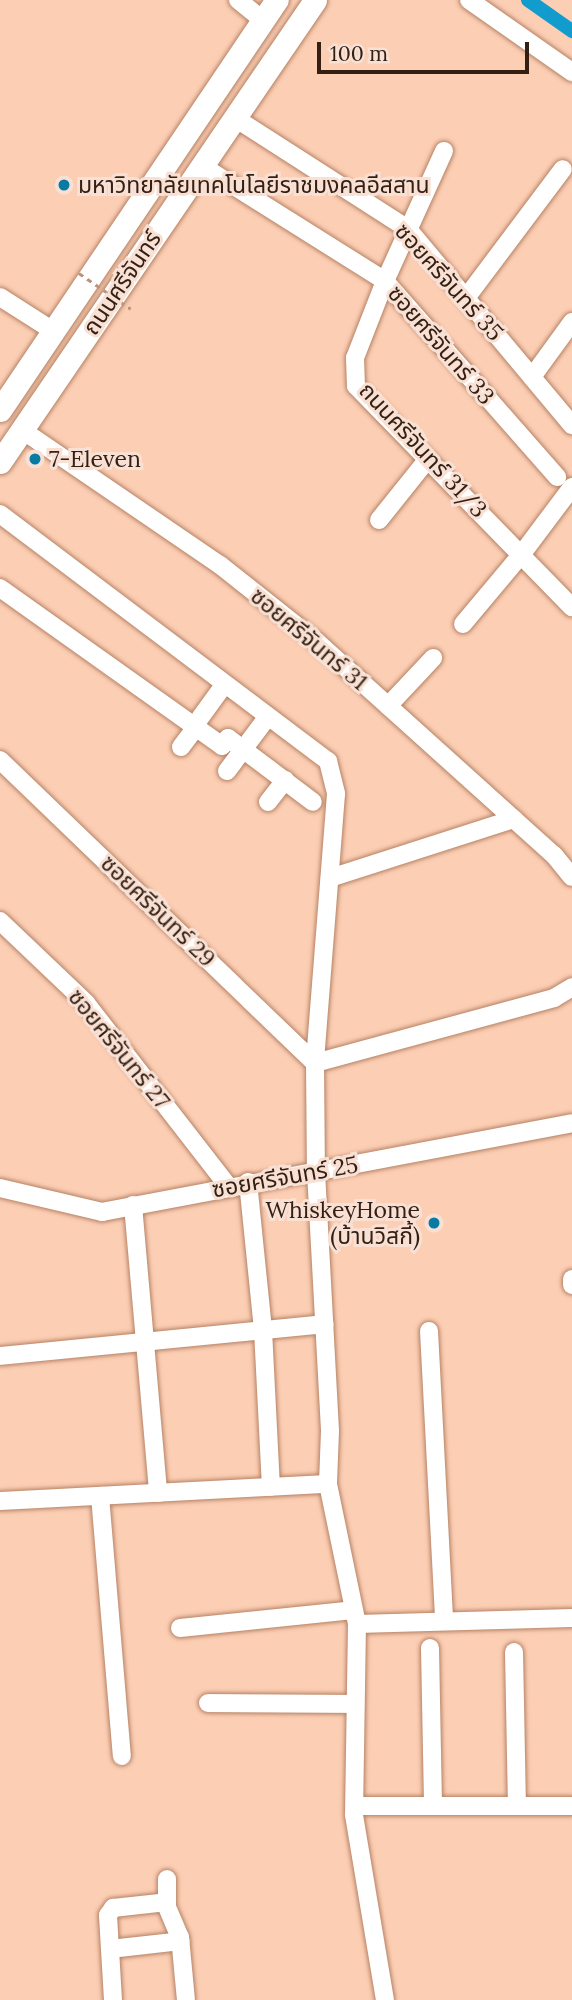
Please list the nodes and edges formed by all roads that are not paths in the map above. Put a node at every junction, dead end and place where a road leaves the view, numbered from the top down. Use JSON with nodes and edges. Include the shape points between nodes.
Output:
{"nodes":[{"id":1,"x":238,"y":0,"type":"edge"},
{"id":2,"x":276,"y":0,"type":"edge"},
{"id":3,"x":315,"y":0,"type":"edge"},
{"id":4,"x":469,"y":0,"type":"edge"},
{"id":5,"x":263,"y":20,"type":"junction"},
{"id":6,"x":572,"y":72,"type":"edge"},
{"id":7,"x":235,"y":118,"type":"junction"},
{"id":8,"x":444,"y":151,"type":"dead end"},
{"id":9,"x":202,"y":166,"type":"junction"},
{"id":10,"x":563,"y":169,"type":"dead end"},
{"id":11,"x":408,"y":229,"type":"junction"},
{"id":12,"x":385,"y":281,"type":"junction"},
{"id":13,"x":0,"y":297,"type":"edge"},
{"id":14,"x":466,"y":298,"type":"junction"},
{"id":15,"x":572,"y":322,"type":"edge"},
{"id":16,"x":55,"y":332,"type":"junction"},
{"id":17,"x":532,"y":377,"type":"junction"},
{"id":18,"x":0,"y":410,"type":"edge"},
{"id":19,"x":572,"y":425,"type":"edge"},
{"id":20,"x":22,"y":430,"type":"junction"},
{"id":21,"x":426,"y":460,"type":"junction"},
{"id":22,"x":0,"y":463,"type":"edge"},
{"id":23,"x":565,"y":482,"type":"edge"},
{"id":24,"x":0,"y":514,"type":"edge"},
{"id":25,"x":379,"y":520,"type":"dead end"},
{"id":26,"x":521,"y":555,"type":"junction"},
{"id":27,"x":0,"y":574,"type":"edge"},
{"id":28,"x":0,"y":587,"type":"edge"},
{"id":29,"x":572,"y":607,"type":"edge"},
{"id":30,"x":463,"y":624,"type":"dead end"},
{"id":31,"x":433,"y":658,"type":"dead end"},
{"id":32,"x":220,"y":690,"type":"dead end"},
{"id":33,"x":388,"y":706,"type":"junction"},
{"id":34,"x":198,"y":722,"type":"junction"},
{"id":35,"x":263,"y":723,"type":"dead end"},
{"id":36,"x":219,"y":733,"type":"dead end"},
{"id":37,"x":181,"y":747,"type":"dead end"},
{"id":38,"x":244,"y":750,"type":"junction"},
{"id":39,"x":0,"y":760,"type":"edge"},
{"id":40,"x":228,"y":771,"type":"dead end"},
{"id":41,"x":285,"y":780,"type":"junction"},
{"id":42,"x":268,"y":802,"type":"dead end"},
{"id":43,"x":313,"y":802,"type":"dead end"},
{"id":44,"x":514,"y":819,"type":"junction"},
{"id":45,"x":572,"y":877,"type":"edge"},
{"id":46,"x":330,"y":878,"type":"junction"},
{"id":47,"x":0,"y":921,"type":"edge"},
{"id":48,"x":572,"y":987,"type":"edge"},
{"id":49,"x":316,"y":1063,"type":"junction"},
{"id":50,"x":572,"y":1123,"type":"edge"},
{"id":51,"x":316,"y":1172,"type":"junction"},
{"id":52,"x":248,"y":1182,"type":"junction"},
{"id":53,"x":228,"y":1186,"type":"junction"},
{"id":54,"x":0,"y":1188,"type":"edge"},
{"id":55,"x":133,"y":1205,"type":"junction"},
{"id":56,"x":572,"y":1279,"type":"edge"},
{"id":57,"x":572,"y":1285,"type":"edge"},
{"id":58,"x":324,"y":1324,"type":"junction"},
{"id":59,"x":262,"y":1330,"type":"junction"},
{"id":60,"x":429,"y":1331,"type":"dead end"},
{"id":61,"x":147,"y":1341,"type":"junction"},
{"id":62,"x":0,"y":1356,"type":"edge"},
{"id":63,"x":328,"y":1485,"type":"junction"},
{"id":64,"x":271,"y":1487,"type":"junction"},
{"id":65,"x":158,"y":1493,"type":"junction"},
{"id":66,"x":100,"y":1496,"type":"junction"},
{"id":67,"x":0,"y":1501,"type":"edge"},
{"id":68,"x":355,"y":1617,"type":"junction"},
{"id":69,"x":572,"y":1618,"type":"edge"},
{"id":70,"x":444,"y":1621,"type":"junction"},
{"id":71,"x":180,"y":1628,"type":"dead end"},
{"id":72,"x":430,"y":1648,"type":"dead end"},
{"id":73,"x":514,"y":1651,"type":"dead end"},
{"id":74,"x":208,"y":1703,"type":"dead end"},
{"id":75,"x":355,"y":1704,"type":"junction"},
{"id":76,"x":122,"y":1756,"type":"dead end"},
{"id":77,"x":355,"y":1805,"type":"junction"},
{"id":78,"x":433,"y":1806,"type":"junction"},
{"id":79,"x":517,"y":1806,"type":"junction"},
{"id":80,"x":572,"y":1806,"type":"edge"},
{"id":81,"x":167,"y":1879,"type":"dead end"},
{"id":82,"x":167,"y":1902,"type":"junction"},
{"id":83,"x":181,"y":1941,"type":"junction"},
{"id":84,"x":110,"y":1949,"type":"junction"},
{"id":85,"x":384,"y":1996,"type":"edge"},
{"id":86,"x":113,"y":2000,"type":"edge"},
{"id":87,"x":186,"y":2000,"type":"edge"}],
"edges":[{"from":1,"to":5,"type":"street"},
{"from":2,"to":5,"type":"main road","name":"ถนนศรีจันทร์"},
{"from":3,"to":7,"type":"main road","name":"ถนนศรีจันทร์"},
{"from":4,"to":6,"type":"street"},
{"from":5,"to":16,"type":"main road","name":"ถนนศรีจันทร์"},
{"from":7,"to":9,"type":"main road","name":"ถนนศรีจันทร์"},
{"from":7,"to":11,"type":"street","name":"ซอยศรีจันทร์ 35"},
{"from":8,"to":11,"type":"street","name":"ถนนศรีจันทร์ 31/3"},
{"from":9,"to":12,"type":"street","name":"ซอยศรีจันทร์ 33"},
{"from":9,"to":20,"type":"main road","name":"ถนนศรีจันทร์"},
{"from":10,"to":14,"type":"street"},
{"from":11,"to":12,"type":"street","name":"ถนนศรีจันทร์ 31/3"},
{"from":11,"to":14,"type":"street","name":"ซอยศรีจันทร์ 35"},
{"from":12,"to":21,"type":"street","name":"ถนนศรีจันทร์ 31/3","via":[[355,358],[356,386]]},
{"from":12,"to":23,"type":"street","name":"ซอยศรีจันทร์ 33"},
{"from":13,"to":16,"type":"street"},
{"from":14,"to":17,"type":"street","name":"ซอยศรีจันทร์ 35"},
{"from":15,"to":17,"type":"street"},
{"from":16,"to":18,"type":"main road","name":"ถนนศรีจันทร์"},
{"from":17,"to":19,"type":"street","name":"ซอยศรีจันทร์ 35"},
{"from":20,"to":22,"type":"main road","name":"ถนนศรีจันทร์"},
{"from":20,"to":33,"type":"street","name":"ซอยศรีจันทร์ 31","via":[[220,565],[316,641]]},
{"from":21,"to":25,"type":"street"},
{"from":21,"to":26,"type":"street","name":"ถนนศรีจันทร์ 31/3"},
{"from":23,"to":26,"type":"street"},
{"from":24,"to":46,"type":"street","via":[[328,761],[336,794]]},
{"from":26,"to":29,"type":"street","name":"ถนนศรีจันทร์ 31/3"},
{"from":26,"to":30,"type":"street"},
{"from":27,"to":34,"type":"street"},
{"from":28,"to":34,"type":"street"},
{"from":31,"to":33,"type":"street"},
{"from":32,"to":34,"type":"street"},
{"from":33,"to":44,"type":"street","name":"ซอยศรีจันทร์ 31"},
{"from":34,"to":36,"type":"street"},
{"from":34,"to":37,"type":"street"},
{"from":34,"to":38,"type":"street","via":[[222,746],[228,738]]},
{"from":35,"to":38,"type":"street"},
{"from":38,"to":40,"type":"street"},
{"from":38,"to":41,"type":"street"},
{"from":39,"to":49,"type":"street","name":"ซอยศรีจันทร์ 29"},
{"from":41,"to":42,"type":"street"},
{"from":41,"to":43,"type":"street"},
{"from":44,"to":45,"type":"street","name":"ซอยศรีจันทร์ 31"},
{"from":44,"to":46,"type":"street"},
{"from":46,"to":49,"type":"street"},
{"from":47,"to":53,"type":"street","name":"ซอยศรีจันทร์ 27","via":[[86,1003]]},
{"from":48,"to":49,"type":"street","via":[[554,998]]},
{"from":49,"to":51,"type":"street"},
{"from":50,"to":51,"type":"street","name":"ซอยศรีจันทร์ 25"},
{"from":51,"to":52,"type":"street","name":"ซอยศรีจันทร์ 25"},
{"from":51,"to":58,"type":"street"},
{"from":52,"to":53,"type":"street","name":"ซอยศรีจันทร์ 25"},
{"from":52,"to":59,"type":"street"},
{"from":53,"to":55,"type":"street","name":"ซอยศรีจันทร์ 25"},
{"from":54,"to":55,"type":"street","name":"ซอยศรีจันทร์ 25","via":[[102,1212]]},
{"from":55,"to":61,"type":"street"},
{"from":56,"to":57,"type":"street"},
{"from":58,"to":59,"type":"street"},
{"from":58,"to":63,"type":"street"},
{"from":59,"to":61,"type":"street"},
{"from":59,"to":64,"type":"street"},
{"from":60,"to":70,"type":"street"},
{"from":61,"to":62,"type":"street"},
{"from":61,"to":65,"type":"street"},
{"from":63,"to":64,"type":"street"},
{"from":63,"to":68,"type":"street"},
{"from":64,"to":65,"type":"street"},
{"from":65,"to":66,"type":"street"},
{"from":66,"to":67,"type":"street"},
{"from":66,"to":76,"type":"street"},
{"from":68,"to":70,"type":"street"},
{"from":68,"to":71,"type":"street"},
{"from":68,"to":75,"type":"street"},
{"from":69,"to":70,"type":"street"},
{"from":72,"to":78,"type":"street"},
{"from":73,"to":79,"type":"street"},
{"from":74,"to":75,"type":"street"},
{"from":75,"to":77,"type":"street"},
{"from":77,"to":78,"type":"street"},
{"from":77,"to":85,"type":"street"},
{"from":78,"to":79,"type":"street"},
{"from":79,"to":80,"type":"street"},
{"from":81,"to":82,"type":"street"},
{"from":82,"to":83,"type":"street"},
{"from":82,"to":84,"type":"street","via":[[113,1909],[108,1918]]},
{"from":83,"to":84,"type":"street"},
{"from":83,"to":87,"type":"street"},
{"from":84,"to":86,"type":"street"}]}
